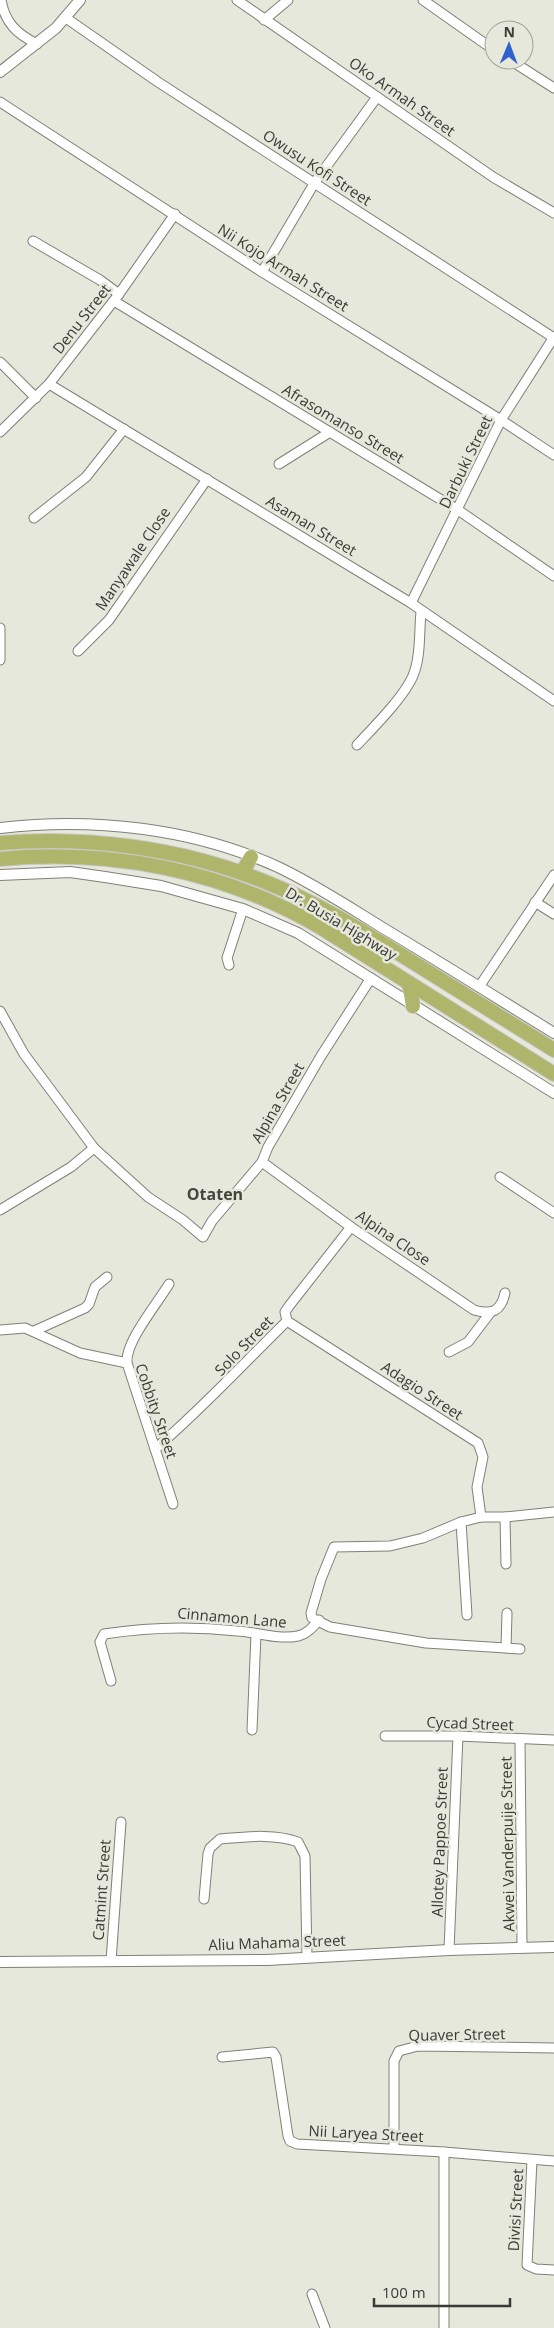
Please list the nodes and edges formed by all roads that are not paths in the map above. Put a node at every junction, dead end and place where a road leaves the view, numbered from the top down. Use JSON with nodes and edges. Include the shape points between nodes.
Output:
{"nodes":[{"id":1,"x":1,"y":0,"type":"edge"},
{"id":2,"x":80,"y":0,"type":"edge"},
{"id":3,"x":237,"y":0,"type":"edge"},
{"id":4,"x":288,"y":0,"type":"edge"},
{"id":5,"x":423,"y":0,"type":"edge"},
{"id":6,"x":66,"y":18,"type":"junction"},
{"id":7,"x":264,"y":20,"type":"junction"},
{"id":8,"x":3,"y":22,"type":"edge"},
{"id":9,"x":484,"y":43,"type":"edge"},
{"id":10,"x":37,"y":44,"type":"junction"},
{"id":11,"x":526,"y":70,"type":"edge"},
{"id":12,"x":0,"y":72,"type":"edge"},
{"id":13,"x":554,"y":88,"type":"edge"},
{"id":14,"x":377,"y":97,"type":"junction"},
{"id":15,"x":0,"y":102,"type":"edge"},
{"id":16,"x":315,"y":182,"type":"junction"},
{"id":17,"x":554,"y":213,"type":"edge"},
{"id":18,"x":175,"y":214,"type":"junction"},
{"id":19,"x":33,"y":241,"type":"dead end"},
{"id":20,"x":262,"y":272,"type":"junction"},
{"id":21,"x":116,"y":298,"type":"junction"},
{"id":22,"x":554,"y":338,"type":"edge"},
{"id":23,"x":0,"y":362,"type":"edge"},
{"id":24,"x":49,"y":384,"type":"junction"},
{"id":25,"x":36,"y":398,"type":"junction"},
{"id":26,"x":501,"y":420,"type":"junction"},
{"id":27,"x":124,"y":429,"type":"junction"},
{"id":28,"x":0,"y":432,"type":"edge"},
{"id":29,"x":330,"y":432,"type":"junction"},
{"id":30,"x":554,"y":455,"type":"edge"},
{"id":31,"x":279,"y":464,"type":"dead end"},
{"id":32,"x":206,"y":479,"type":"junction"},
{"id":33,"x":458,"y":510,"type":"junction"},
{"id":34,"x":34,"y":518,"type":"dead end"},
{"id":35,"x":554,"y":576,"type":"edge"},
{"id":36,"x":411,"y":603,"type":"junction"},
{"id":37,"x":421,"y":612,"type":"junction"},
{"id":38,"x":0,"y":628,"type":"edge"},
{"id":39,"x":78,"y":651,"type":"dead end"},
{"id":40,"x":0,"y":660,"type":"edge"},
{"id":41,"x":554,"y":700,"type":"edge"},
{"id":42,"x":357,"y":745,"type":"dead end"},
{"id":43,"x":0,"y":828,"type":"edge"},
{"id":44,"x":3,"y":843,"type":"edge"},
{"id":45,"x":251,"y":857,"type":"junction"},
{"id":46,"x":0,"y":859,"type":"edge"},
{"id":47,"x":242,"y":873,"type":"junction"},
{"id":48,"x":554,"y":875,"type":"edge"},
{"id":49,"x":0,"y":876,"type":"edge"},
{"id":50,"x":536,"y":902,"type":"junction"},
{"id":51,"x":243,"y":909,"type":"junction"},
{"id":52,"x":554,"y":914,"type":"edge"},
{"id":53,"x":229,"y":965,"type":"dead end"},
{"id":54,"x":371,"y":978,"type":"junction"},
{"id":55,"x":409,"y":983,"type":"junction"},
{"id":56,"x":479,"y":987,"type":"junction"},
{"id":57,"x":413,"y":1006,"type":"junction"},
{"id":58,"x":0,"y":1011,"type":"edge"},
{"id":59,"x":554,"y":1033,"type":"edge"},
{"id":60,"x":554,"y":1050,"type":"edge"},
{"id":61,"x":554,"y":1074,"type":"edge"},
{"id":62,"x":554,"y":1093,"type":"edge"},
{"id":63,"x":94,"y":1148,"type":"junction"},
{"id":64,"x":262,"y":1162,"type":"junction"},
{"id":65,"x":500,"y":1177,"type":"dead end"},
{"id":66,"x":0,"y":1210,"type":"edge"},
{"id":67,"x":554,"y":1213,"type":"edge"},
{"id":68,"x":351,"y":1227,"type":"junction"},
{"id":69,"x":107,"y":1276,"type":"dead end"},
{"id":70,"x":170,"y":1284,"type":"dead end"},
{"id":71,"x":506,"y":1293,"type":"dead end"},
{"id":72,"x":490,"y":1313,"type":"junction"},
{"id":73,"x":287,"y":1321,"type":"junction"},
{"id":74,"x":0,"y":1330,"type":"edge"},
{"id":75,"x":34,"y":1330,"type":"junction"},
{"id":76,"x":449,"y":1352,"type":"dead end"},
{"id":77,"x":127,"y":1363,"type":"junction"},
{"id":78,"x":155,"y":1449,"type":"junction"},
{"id":79,"x":173,"y":1504,"type":"dead end"},
{"id":80,"x":554,"y":1512,"type":"edge"},
{"id":81,"x":481,"y":1518,"type":"junction"},
{"id":82,"x":505,"y":1518,"type":"junction"},
{"id":83,"x":460,"y":1522,"type":"junction"},
{"id":84,"x":506,"y":1564,"type":"dead end"},
{"id":85,"x":508,"y":1613,"type":"dead end"},
{"id":86,"x":467,"y":1615,"type":"dead end"},
{"id":87,"x":319,"y":1620,"type":"junction"},
{"id":88,"x":256,"y":1634,"type":"junction"},
{"id":89,"x":506,"y":1648,"type":"junction"},
{"id":90,"x":520,"y":1649,"type":"dead end"},
{"id":91,"x":111,"y":1682,"type":"dead end"},
{"id":92,"x":252,"y":1730,"type":"dead end"},
{"id":93,"x":385,"y":1736,"type":"dead end"},
{"id":94,"x":458,"y":1736,"type":"junction"},
{"id":95,"x":520,"y":1739,"type":"junction"},
{"id":96,"x":554,"y":1740,"type":"edge"},
{"id":97,"x":121,"y":1822,"type":"dead end"},
{"id":98,"x":204,"y":1899,"type":"dead end"},
{"id":99,"x":554,"y":1947,"type":"edge"},
{"id":100,"x":522,"y":1948,"type":"junction"},
{"id":101,"x":449,"y":1950,"type":"junction"},
{"id":102,"x":307,"y":1958,"type":"junction"},
{"id":103,"x":111,"y":1961,"type":"junction"},
{"id":104,"x":0,"y":1962,"type":"edge"},
{"id":105,"x":554,"y":2048,"type":"edge"},
{"id":106,"x":222,"y":2057,"type":"dead end"},
{"id":107,"x":394,"y":2148,"type":"junction"},
{"id":108,"x":444,"y":2152,"type":"junction"},
{"id":109,"x":532,"y":2160,"type":"junction"},
{"id":110,"x":554,"y":2161,"type":"edge"},
{"id":111,"x":554,"y":2270,"type":"edge"},
{"id":112,"x":312,"y":2294,"type":"dead end"},
{"id":113,"x":325,"y":2328,"type":"edge"},
{"id":114,"x":443,"y":2328,"type":"edge"},
{"id":115,"x":453,"y":2328,"type":"edge"}],
"edges":[{"from":1,"to":8,"type":"street"},
{"from":2,"to":6,"type":"street"},
{"from":3,"to":7,"type":"street","name":"Oko Armah Street"},
{"from":4,"to":7,"type":"street"},
{"from":5,"to":9,"type":"street"},
{"from":6,"to":10,"type":"street"},
{"from":6,"to":16,"type":"street","name":"Owusu Kofi Street","via":[[158,82]]},
{"from":7,"to":14,"type":"street","name":"Oko Armah Street"},
{"from":8,"to":10,"type":"street"},
{"from":10,"to":12,"type":"street"},
{"from":11,"to":13,"type":"street"},
{"from":14,"to":16,"type":"street"},
{"from":14,"to":17,"type":"street","name":"Oko Armah Street","via":[[493,178]]},
{"from":15,"to":18,"type":"street","name":"Nii Kojo Armah Street"},
{"from":16,"to":20,"type":"street"},
{"from":16,"to":22,"type":"street","name":"Owusu Kofi Street"},
{"from":18,"to":20,"type":"street","name":"Nii Kojo Armah Street"},
{"from":18,"to":21,"type":"street","name":"Denu Street"},
{"from":19,"to":21,"type":"street","name":"Afrasomanso Street","via":[[100,280]]},
{"from":20,"to":26,"type":"street","name":"Nii Kojo Armah Street"},
{"from":21,"to":24,"type":"street","name":"Denu Street"},
{"from":21,"to":29,"type":"street","name":"Afrasomanso Street"},
{"from":22,"to":26,"type":"street","name":"Darbuki Street"},
{"from":23,"to":25,"type":"street"},
{"from":24,"to":25,"type":"street","name":"Denu Street"},
{"from":24,"to":27,"type":"street","name":"Asaman Street"},
{"from":25,"to":28,"type":"street","name":"Denu Street"},
{"from":26,"to":30,"type":"street","name":"Nii Kojo Armah Street"},
{"from":26,"to":33,"type":"street","name":"Darbuki Street"},
{"from":27,"to":32,"type":"street","name":"Asaman Street"},
{"from":27,"to":34,"type":"street","via":[[86,477]]},
{"from":29,"to":31,"type":"street"},
{"from":29,"to":33,"type":"street","name":"Afrasomanso Street"},
{"from":32,"to":36,"type":"street","name":"Asaman Street"},
{"from":32,"to":39,"type":"street","name":"Manyawale Close","via":[[109,620]]},
{"from":33,"to":35,"type":"street","name":"Afrasomanso Street"},
{"from":33,"to":36,"type":"street","name":"Darbuki Street"},
{"from":36,"to":37,"type":"street","name":"Asaman Street"},
{"from":37,"to":41,"type":"street","name":"Asaman Street"},
{"from":37,"to":42,"type":"street","via":[[415,672],[378,723]]},
{"from":38,"to":40,"type":"street"},
{"from":43,"to":45,"type":"street","name":"Dr. Busia Highway","via":[[68,824],[120,826],[204,841]]},
{"from":44,"to":47,"type":"highway","name":"Dr. Busia Highway","via":[[61,840],[116,844],[197,859]]},
{"from":45,"to":47,"type":"highway"},
{"from":45,"to":56,"type":"street","name":"Dr. Busia Highway","via":[[316,887]]},
{"from":46,"to":55,"type":"highway","name":"Dr. Busia Highway","via":[[53,856],[110,858],[160,865],[218,881],[293,912]]},
{"from":47,"to":60,"type":"highway","name":"Dr. Busia Highway","via":[[335,915]]},
{"from":48,"to":50,"type":"street"},
{"from":49,"to":51,"type":"street","name":"Dr. Busia Highway","via":[[70,872],[161,886]]},
{"from":50,"to":52,"type":"street"},
{"from":50,"to":56,"type":"street"},
{"from":51,"to":53,"type":"street","via":[[228,958]]},
{"from":51,"to":54,"type":"street","name":"Dr. Busia Highway","via":[[298,933]]},
{"from":54,"to":57,"type":"street","name":"Dr. Busia Highway"},
{"from":54,"to":64,"type":"street","name":"Alpina Street","via":[[321,1056]]},
{"from":55,"to":57,"type":"highway"},
{"from":55,"to":61,"type":"highway","name":"Dr. Busia Highway"},
{"from":56,"to":59,"type":"street","name":"Dr. Busia Highway"},
{"from":57,"to":62,"type":"street","name":"Dr. Busia Highway"},
{"from":58,"to":63,"type":"street","via":[[24,1054]]},
{"from":63,"to":64,"type":"street","name":"Alpina Street","via":[[148,1197],[203,1237],[212,1221]]},
{"from":63,"to":66,"type":"street","via":[[71,1167]]},
{"from":64,"to":68,"type":"street","name":"Alpina Close"},
{"from":65,"to":67,"type":"street"},
{"from":68,"to":72,"type":"street","name":"Alpina Close","via":[[467,1306]]},
{"from":68,"to":73,"type":"street","name":"Solo Street","via":[[289,1306],[285,1312]]},
{"from":69,"to":75,"type":"street","via":[[95,1287],[89,1304],[84,1308]]},
{"from":70,"to":77,"type":"street","via":[[129,1346]]},
{"from":71,"to":72,"type":"street","via":[[504,1302]]},
{"from":72,"to":76,"type":"street","via":[[468,1342]]},
{"from":73,"to":78,"type":"street","name":"Solo Street","via":[[222,1388]]},
{"from":73,"to":81,"type":"street","name":"Adagio Street","via":[[478,1444],[483,1457],[477,1487]]},
{"from":74,"to":75,"type":"street","via":[[19,1327]]},
{"from":75,"to":77,"type":"street","name":"Cobbity Street","via":[[75,1351]]},
{"from":77,"to":78,"type":"street","name":"Cobbity Street"},
{"from":78,"to":79,"type":"street","name":"Cobbity Street"},
{"from":80,"to":82,"type":"street"},
{"from":81,"to":82,"type":"street"},
{"from":81,"to":83,"type":"street"},
{"from":82,"to":84,"type":"street"},
{"from":83,"to":86,"type":"street"},
{"from":83,"to":87,"type":"street","via":[[424,1538],[390,1546],[334,1547],[320,1579],[311,1613],[312,1618]]},
{"from":85,"to":89,"type":"street"},
{"from":87,"to":88,"type":"street","name":"Cinnamon Lane","via":[[300,1636]]},
{"from":87,"to":89,"type":"street","via":[[330,1626],[426,1643]]},
{"from":88,"to":91,"type":"street","name":"Cinnamon Lane","via":[[172,1626],[104,1634],[100,1642]]},
{"from":88,"to":92,"type":"street"},
{"from":89,"to":90,"type":"street"},
{"from":93,"to":94,"type":"street","name":"Cycad Street"},
{"from":94,"to":95,"type":"street","name":"Cycad Street"},
{"from":94,"to":101,"type":"street","name":"Allotey Pappoe Street"},
{"from":95,"to":96,"type":"street","name":"Cycad Street"},
{"from":95,"to":100,"type":"street","name":"Akwei Vanderpuije Street"},
{"from":97,"to":103,"type":"street","name":"Catmint Street"},
{"from":98,"to":102,"type":"street","via":[[208,1854],[220,1839],[289,1839],[298,1842],[306,1863]]},
{"from":99,"to":100,"type":"street","name":"Aliu Mahama Street"},
{"from":100,"to":101,"type":"street","name":"Aliu Mahama Street"},
{"from":101,"to":102,"type":"street","name":"Aliu Mahama Street"},
{"from":102,"to":103,"type":"street","name":"Aliu Mahama Street"},
{"from":103,"to":104,"type":"street","name":"Aliu Mahama Street"},
{"from":105,"to":107,"type":"street","name":"Quaver Street","via":[[418,2046],[399,2051],[394,2061]]},
{"from":106,"to":107,"type":"street","name":"Nii Laryea Street","via":[[274,2054],[290,2141],[297,2144]]},
{"from":107,"to":108,"type":"street","name":"Nii Laryea Street"},
{"from":108,"to":109,"type":"street","name":"Nii Laryea Street"},
{"from":108,"to":114,"type":"street"},
{"from":109,"to":110,"type":"street","name":"Nii Laryea Street"},
{"from":109,"to":111,"type":"street","name":"Divisi Street","via":[[527,2265]]},
{"from":112,"to":113,"type":"street"},
{"from":114,"to":115,"type":"street"}]}
